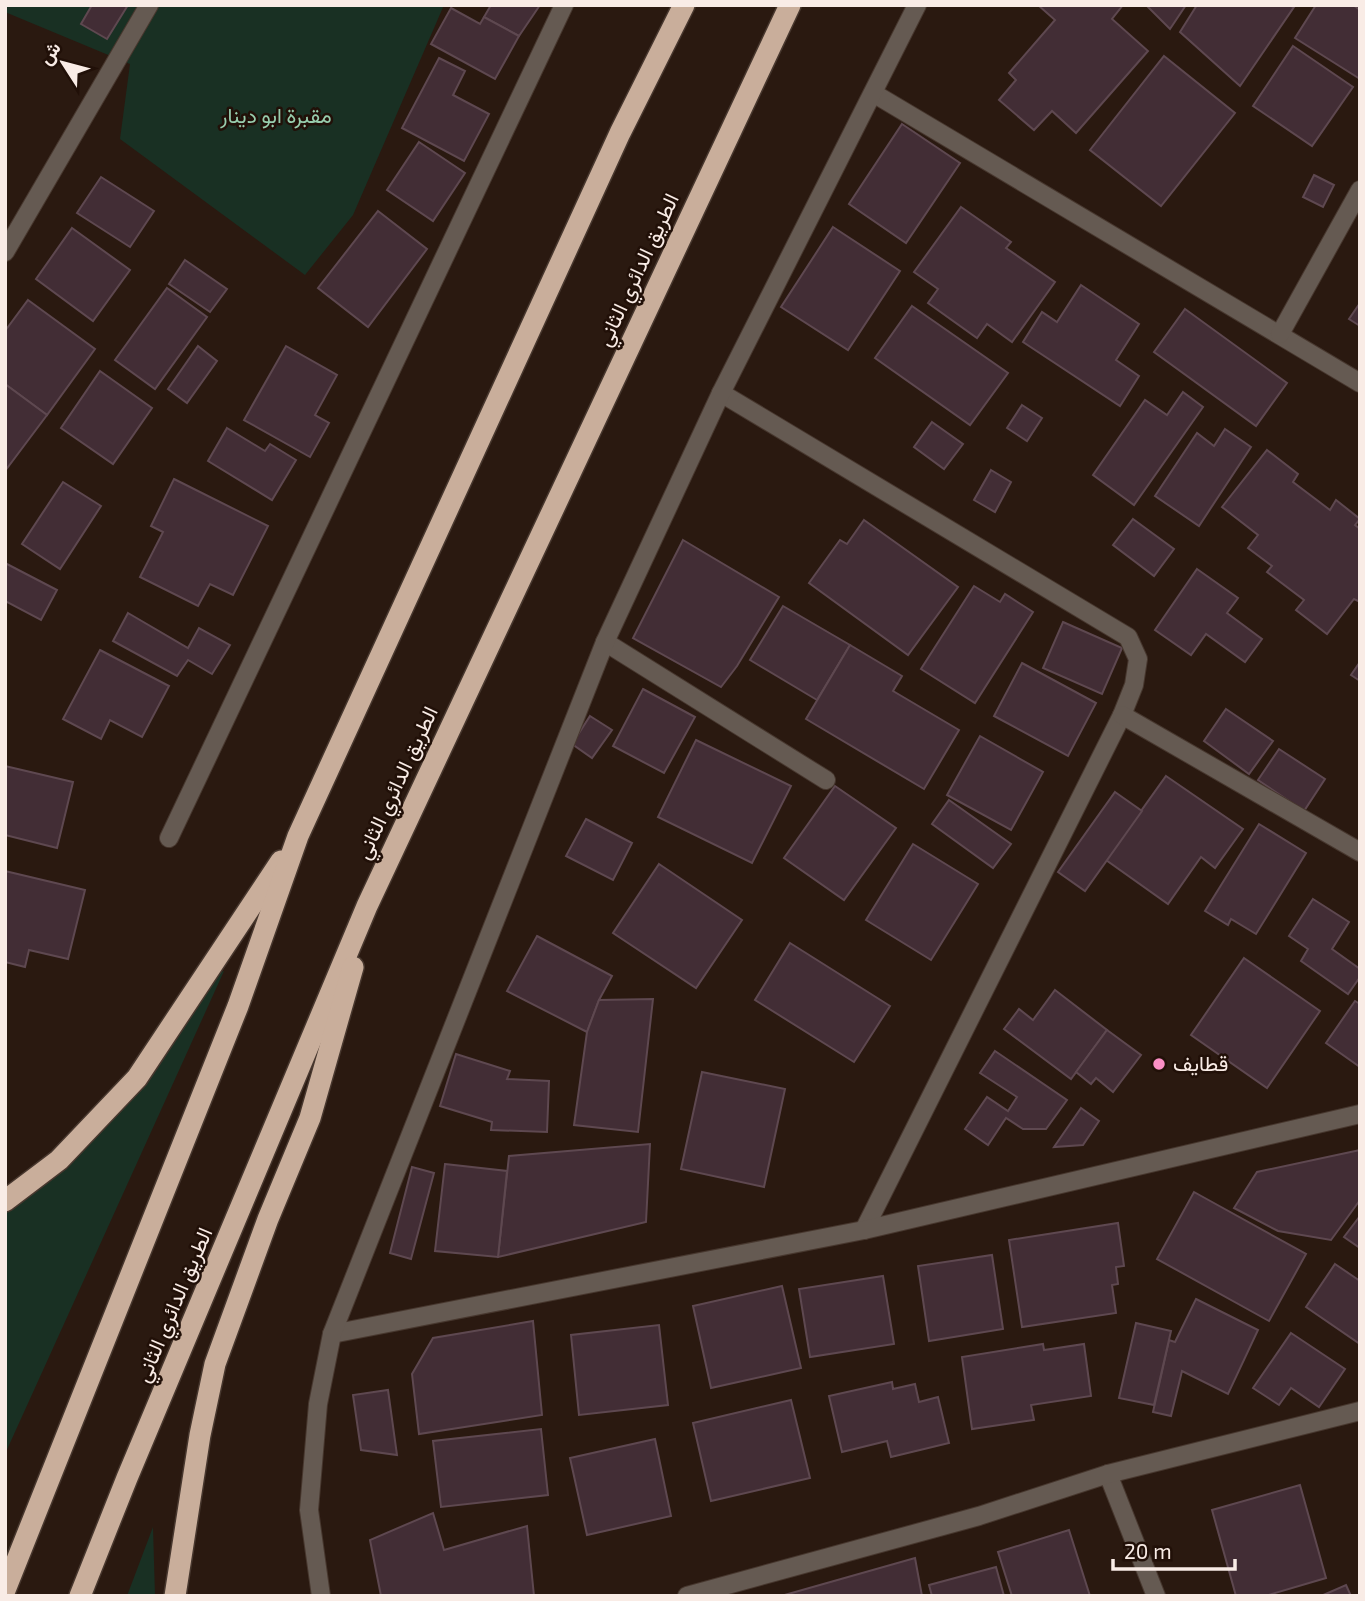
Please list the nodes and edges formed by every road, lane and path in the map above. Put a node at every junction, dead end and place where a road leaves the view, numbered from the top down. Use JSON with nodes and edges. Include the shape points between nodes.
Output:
{"nodes":[{"id":1,"x":149,"y":5,"type":"edge"},
{"id":2,"x":564,"y":5,"type":"edge"},
{"id":3,"x":684,"y":5,"type":"edge"},
{"id":4,"x":790,"y":5,"type":"edge"},
{"id":5,"x":917,"y":5,"type":"edge"},
{"id":6,"x":873,"y":93,"type":"junction"},
{"id":7,"x":1360,"y":190,"type":"edge"},
{"id":8,"x":5,"y":253,"type":"edge"},
{"id":9,"x":1280,"y":334,"type":"junction"},
{"id":10,"x":1360,"y":383,"type":"edge"},
{"id":11,"x":721,"y":393,"type":"junction"},
{"id":12,"x":605,"y":642,"type":"junction"},
{"id":13,"x":1122,"y":715,"type":"junction"},
{"id":14,"x":826,"y":780,"type":"dead end"},
{"id":15,"x":298,"y":836,"type":"junction"},
{"id":16,"x":169,"y":838,"type":"dead end"},
{"id":17,"x":1360,"y":852,"type":"edge"},
{"id":18,"x":367,"y":906,"type":"junction"},
{"id":19,"x":1360,"y":1114,"type":"edge"},
{"id":20,"x":5,"y":1201,"type":"edge"},
{"id":21,"x":864,"y":1230,"type":"junction"},
{"id":22,"x":331,"y":1334,"type":"junction"},
{"id":23,"x":1360,"y":1411,"type":"edge"},
{"id":24,"x":1108,"y":1474,"type":"junction"},
{"id":25,"x":5,"y":1590,"type":"edge"},
{"id":26,"x":80,"y":1596,"type":"edge"},
{"id":27,"x":175,"y":1596,"type":"edge"},
{"id":28,"x":321,"y":1596,"type":"edge"},
{"id":29,"x":687,"y":1596,"type":"edge"},
{"id":30,"x":1156,"y":1596,"type":"edge"}],
"edges":[{"from":1,"to":8,"type":"street"},
{"from":2,"to":16,"type":"street"},
{"from":3,"to":15,"type":"highway","via":[[609,158]]},
{"from":4,"to":18,"type":"highway","name":"الطريق الدائري الثاني"},
{"from":5,"to":6,"type":"street"},
{"from":6,"to":9,"type":"street"},
{"from":6,"to":11,"type":"street"},
{"from":7,"to":9,"type":"street"},
{"from":9,"to":10,"type":"street"},
{"from":11,"to":12,"type":"street"},
{"from":11,"to":13,"type":"street","via":[[1128,637],[1138,659]]},
{"from":12,"to":14,"type":"street"},
{"from":12,"to":22,"type":"street"},
{"from":13,"to":17,"type":"street"},
{"from":13,"to":21,"type":"street"},
{"from":15,"to":20,"type":"highway","via":[[137,1078],[59,1160]]},
{"from":15,"to":25,"type":"highway","via":[[238,1006]]},
{"from":18,"to":26,"type":"highway","name":"الطريق الدائري الثاني"},
{"from":18,"to":27,"type":"highway","via":[[310,1118],[215,1364]]},
{"from":19,"to":21,"type":"street"},
{"from":21,"to":22,"type":"street"},
{"from":22,"to":28,"type":"street","via":[[318,1404],[310,1510]]},
{"from":23,"to":24,"type":"street"},
{"from":24,"to":29,"type":"street","via":[[979,1516]]},
{"from":24,"to":30,"type":"street"}]}
